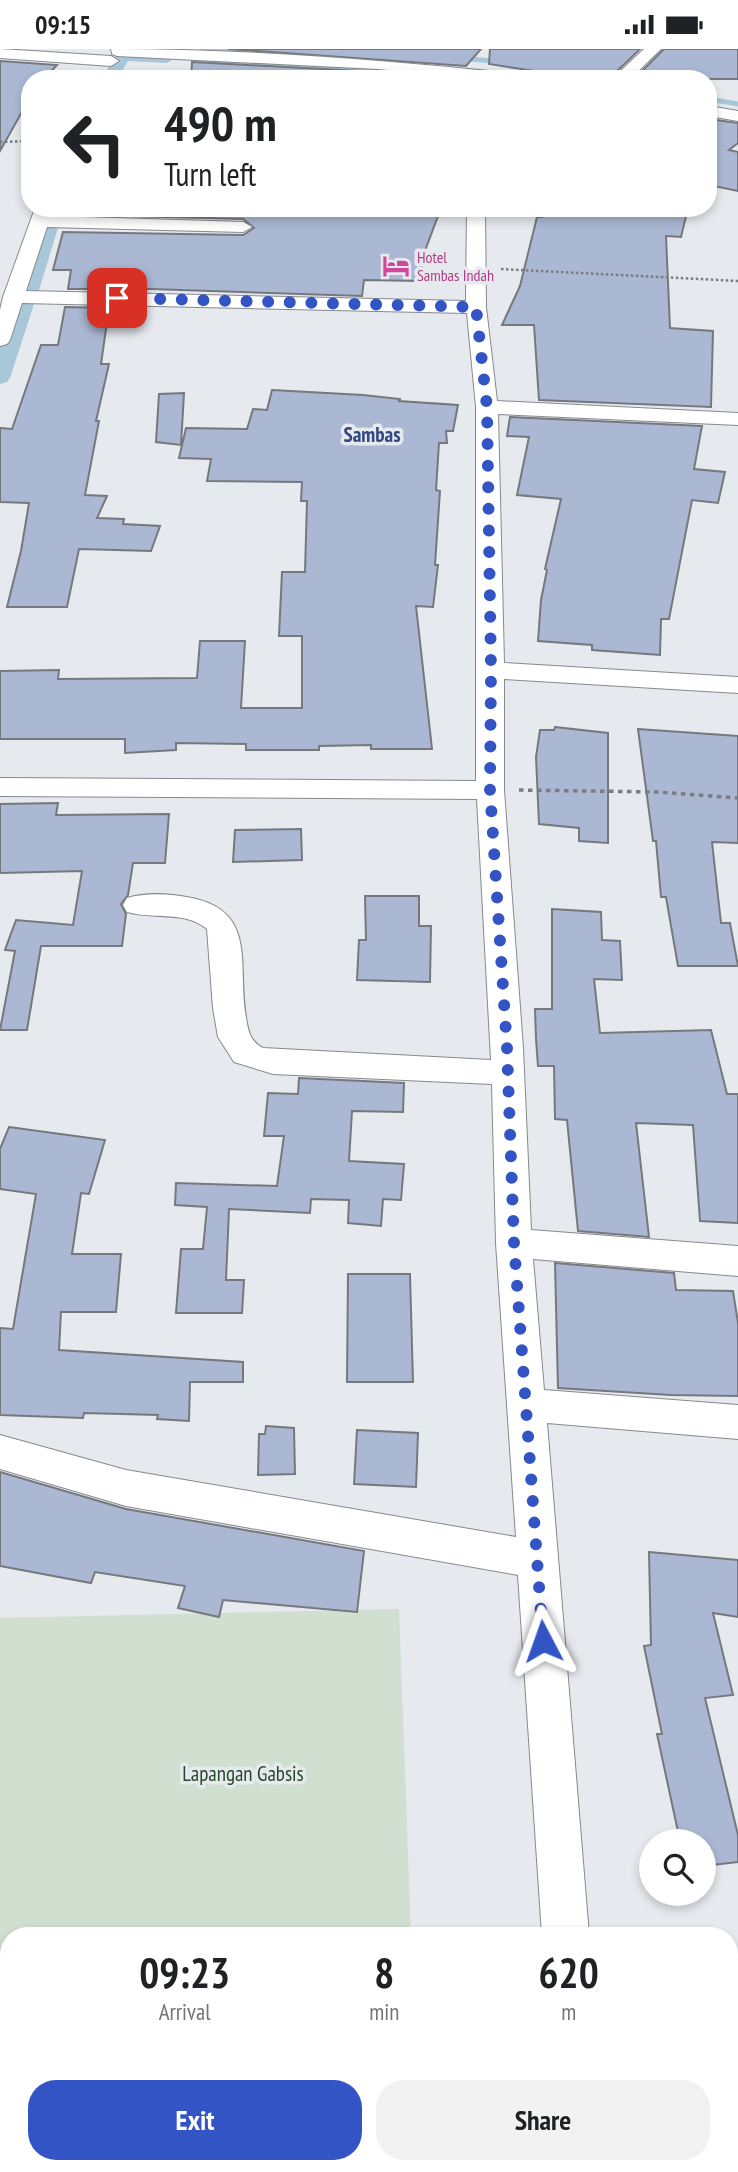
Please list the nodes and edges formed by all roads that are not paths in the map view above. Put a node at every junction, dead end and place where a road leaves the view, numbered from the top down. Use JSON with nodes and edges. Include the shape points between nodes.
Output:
{"nodes":[{"id":1,"x":36,"y":49,"type":"edge"},
{"id":2,"x":653,"y":49,"type":"edge"},
{"id":3,"x":0,"y":53,"type":"edge"},
{"id":4,"x":115,"y":54,"type":"edge"},
{"id":5,"x":105,"y":70,"type":"edge"},
{"id":6,"x":434,"y":70,"type":"edge"},
{"id":7,"x":630,"y":70,"type":"edge"},
{"id":8,"x":717,"y":112,"type":"edge"},
{"id":9,"x":738,"y":116,"type":"edge"},
{"id":10,"x":41,"y":217,"type":"edge"},
{"id":11,"x":79,"y":217,"type":"edge"},
{"id":12,"x":477,"y":217,"type":"edge"},
{"id":13,"x":243,"y":226,"type":"dead end"},
{"id":14,"x":13,"y":297,"type":"junction"},
{"id":15,"x":476,"y":307,"type":"junction"},
{"id":16,"x":0,"y":340,"type":"edge"},
{"id":17,"x":487,"y":407,"type":"junction"},
{"id":18,"x":738,"y":419,"type":"edge"},
{"id":19,"x":491,"y":670,"type":"junction"},
{"id":20,"x":738,"y":685,"type":"edge"},
{"id":21,"x":0,"y":787,"type":"edge"},
{"id":22,"x":490,"y":790,"type":"junction"},
{"id":23,"x":138,"y":905,"type":"dead end"},
{"id":24,"x":508,"y":1073,"type":"junction"},
{"id":25,"x":514,"y":1243,"type":"junction"},
{"id":26,"x":738,"y":1261,"type":"edge"},
{"id":27,"x":526,"y":1405,"type":"junction"},
{"id":28,"x":738,"y":1422,"type":"edge"},
{"id":29,"x":0,"y":1453,"type":"edge"},
{"id":30,"x":537,"y":1560,"type":"junction"},
{"id":31,"x":565,"y":1927,"type":"edge"}],
"edges":[{"from":1,"to":4,"type":"street"},
{"from":2,"to":7,"type":"street"},
{"from":3,"to":4,"type":"street"},
{"from":4,"to":5,"type":"street"},
{"from":4,"to":6,"type":"street"},
{"from":8,"to":9,"type":"street"},
{"from":10,"to":14,"type":"street"},
{"from":11,"to":13,"type":"street"},
{"from":12,"to":15,"type":"street"},
{"from":14,"to":15,"type":"street"},
{"from":14,"to":16,"type":"street"},
{"from":15,"to":17,"type":"street"},
{"from":17,"to":18,"type":"street"},
{"from":17,"to":19,"type":"street"},
{"from":19,"to":20,"type":"street"},
{"from":19,"to":22,"type":"street"},
{"from":21,"to":22,"type":"street"},
{"from":22,"to":24,"type":"street"},
{"from":23,"to":24,"type":"street","via":[[206,911],[219,918],[224,931],[231,1031],[251,1057],[273,1062]]},
{"from":24,"to":25,"type":"street"},
{"from":25,"to":26,"type":"street"},
{"from":25,"to":27,"type":"street"},
{"from":27,"to":28,"type":"street"},
{"from":27,"to":30,"type":"street"},
{"from":29,"to":30,"type":"street","via":[[126,1488]]},
{"from":30,"to":31,"type":"street"}]}
